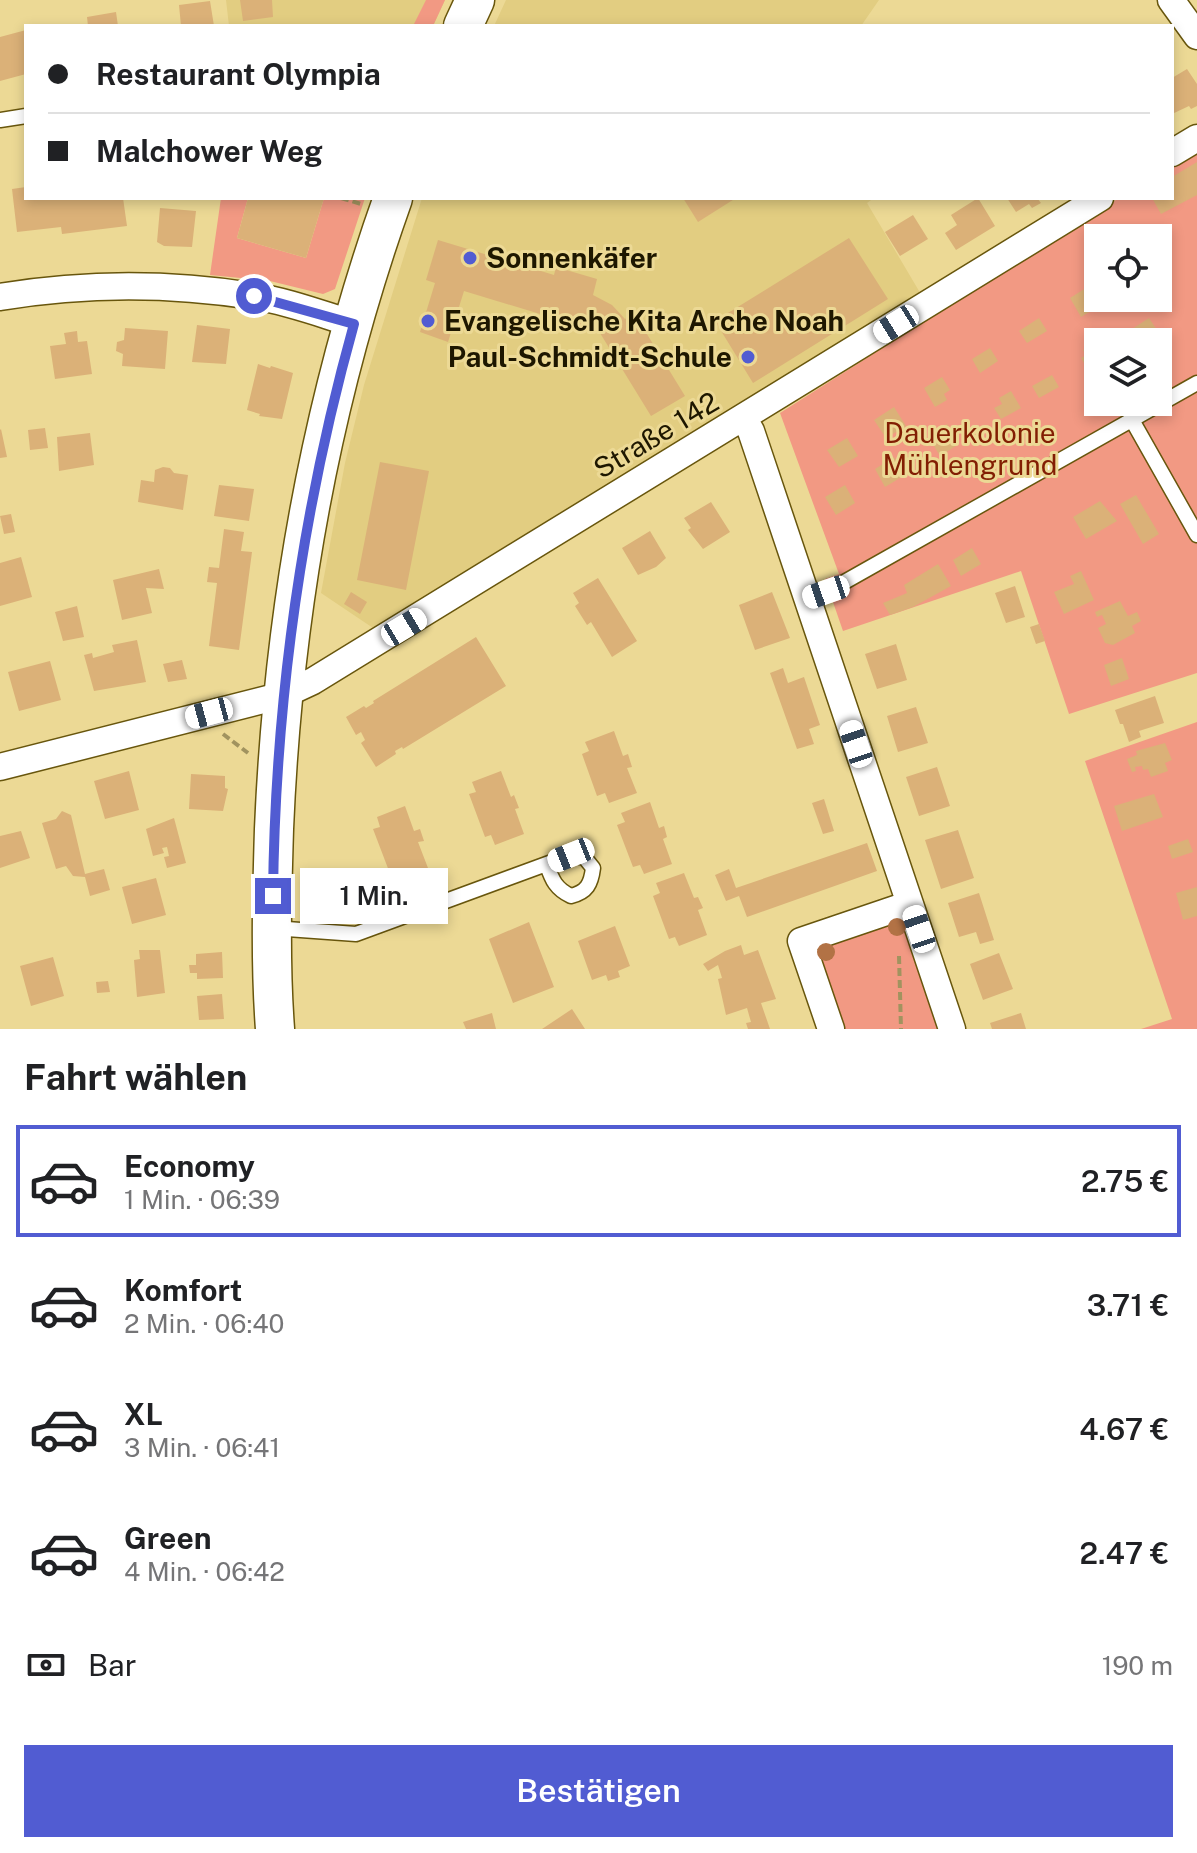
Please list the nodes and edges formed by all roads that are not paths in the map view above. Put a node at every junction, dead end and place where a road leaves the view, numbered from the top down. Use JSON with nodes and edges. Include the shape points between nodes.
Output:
{"nodes":[{"id":1,"x":475,"y":0,"type":"edge"},
{"id":2,"x":1171,"y":0,"type":"edge"},
{"id":3,"x":464,"y":24,"type":"edge"},
{"id":4,"x":1197,"y":36,"type":"edge"},
{"id":5,"x":24,"y":116,"type":"edge"},
{"id":6,"x":0,"y":120,"type":"edge"},
{"id":7,"x":1197,"y":138,"type":"edge"},
{"id":8,"x":1174,"y":152,"type":"edge"},
{"id":9,"x":392,"y":200,"type":"edge"},
{"id":10,"x":1097,"y":200,"type":"edge"},
{"id":11,"x":0,"y":297,"type":"edge"},
{"id":12,"x":354,"y":324,"type":"junction"},
{"id":13,"x":1197,"y":383,"type":"edge"},
{"id":14,"x":744,"y":419,"type":"junction"},
{"id":15,"x":1132,"y":420,"type":"junction"},
{"id":16,"x":1197,"y":535,"type":"edge"},
{"id":17,"x":807,"y":598,"type":"junction"},
{"id":18,"x":283,"y":695,"type":"junction"},
{"id":19,"x":0,"y":767,"type":"edge"},
{"id":20,"x":547,"y":865,"type":"dead end"},
{"id":21,"x":910,"y":904,"type":"junction"},
{"id":22,"x":272,"y":928,"type":"junction"},
{"id":23,"x":275,"y":1029,"type":"edge"},
{"id":24,"x":831,"y":1029,"type":"edge"},
{"id":25,"x":952,"y":1029,"type":"edge"}],
"edges":[{"from":1,"to":3,"type":"street"},
{"from":2,"to":4,"type":"street"},
{"from":5,"to":6,"type":"lane"},
{"from":7,"to":8,"type":"street"},
{"from":9,"to":12,"type":"street"},
{"from":10,"to":14,"type":"street","name":"Straße 142"},
{"from":11,"to":12,"type":"street","via":[[82,287],[173,288],[254,296]]},
{"from":12,"to":18,"type":"street","via":[[303,546]]},
{"from":13,"to":15,"type":"lane"},
{"from":14,"to":17,"type":"street"},
{"from":14,"to":18,"type":"street","name":"Straße 142","via":[[325,675]]},
{"from":15,"to":16,"type":"lane"},
{"from":15,"to":17,"type":"lane","via":[[832,589]]},
{"from":17,"to":21,"type":"street"},
{"from":18,"to":19,"type":"street","name":"Straße 142"},
{"from":18,"to":22,"type":"street"},
{"from":20,"to":22,"type":"lane","via":[[356,934]]},
{"from":21,"to":24,"type":"street","via":[[801,941]]},
{"from":21,"to":25,"type":"street"},
{"from":22,"to":23,"type":"street"}]}
